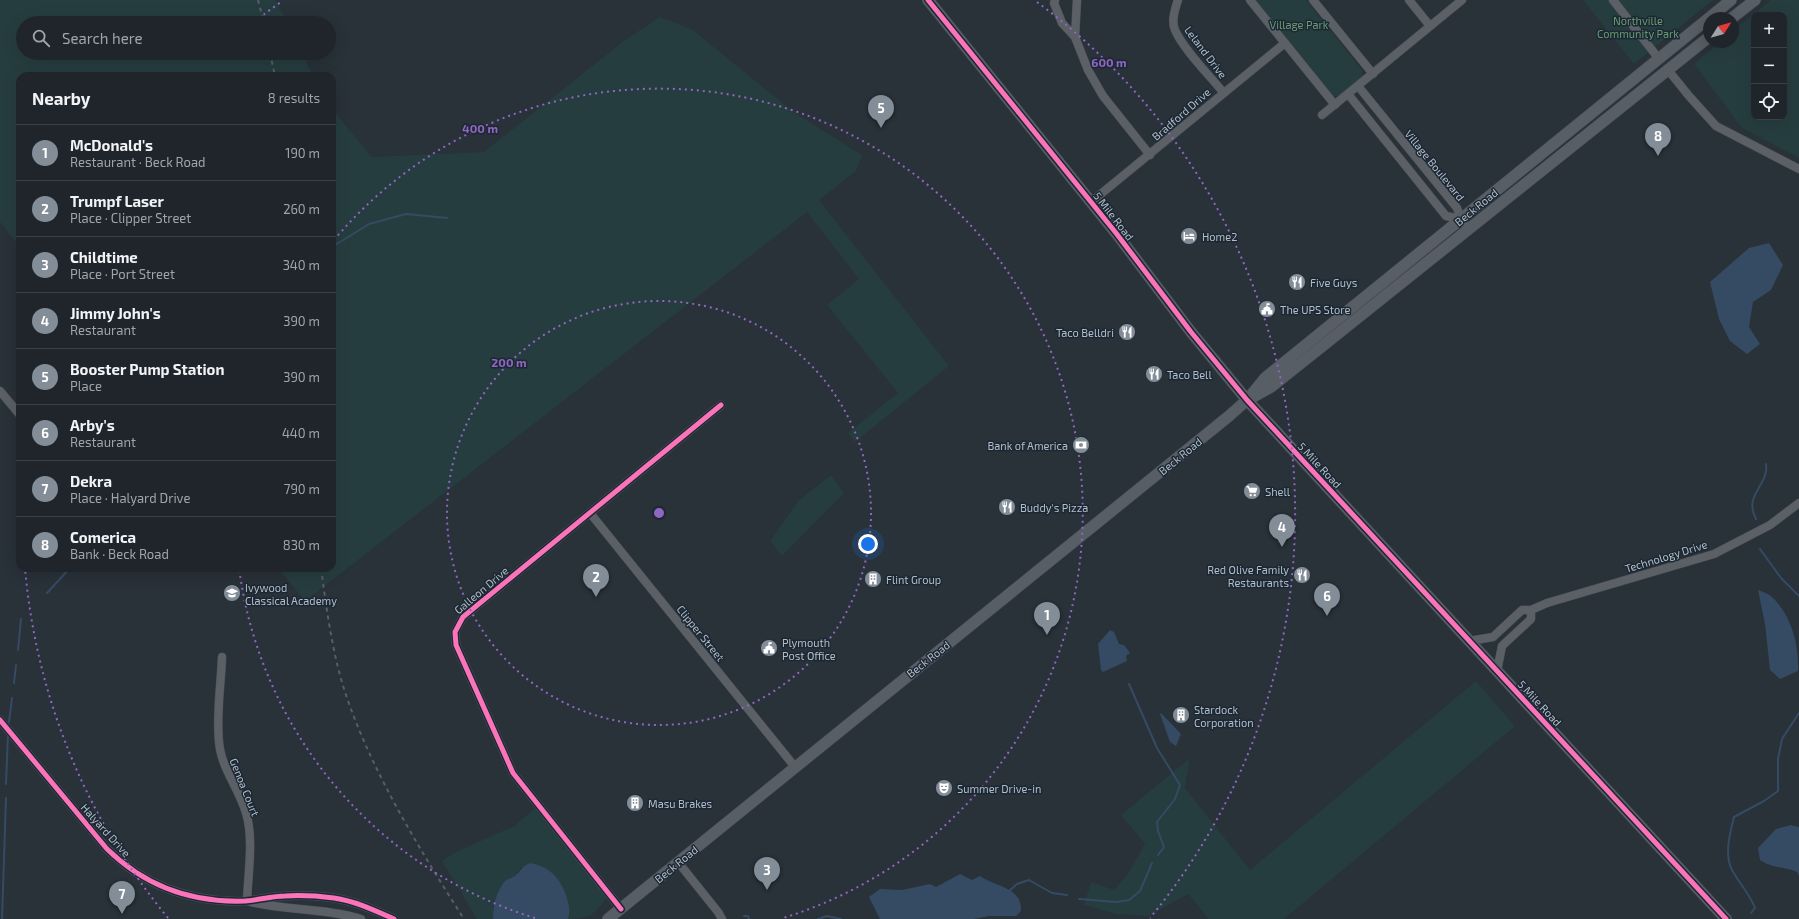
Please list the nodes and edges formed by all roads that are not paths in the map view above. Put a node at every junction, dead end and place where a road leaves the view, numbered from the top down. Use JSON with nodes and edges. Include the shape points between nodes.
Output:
{"nodes":[{"id":1,"x":928,"y":0,"type":"edge"},
{"id":2,"x":1055,"y":0,"type":"edge"},
{"id":3,"x":1077,"y":0,"type":"edge"},
{"id":4,"x":1178,"y":0,"type":"edge"},
{"id":5,"x":1250,"y":0,"type":"edge"},
{"id":6,"x":1313,"y":0,"type":"edge"},
{"id":7,"x":1409,"y":0,"type":"edge"},
{"id":8,"x":1462,"y":0,"type":"edge"},
{"id":9,"x":1613,"y":0,"type":"edge"},
{"id":10,"x":1732,"y":0,"type":"edge"},
{"id":11,"x":1755,"y":0,"type":"edge"},
{"id":12,"x":1717,"y":12,"type":"edge"},
{"id":13,"x":1739,"y":13,"type":"edge"},
{"id":14,"x":1703,"y":23,"type":"edge"},
{"id":15,"x":1430,"y":26,"type":"junction"},
{"id":16,"x":1076,"y":37,"type":"junction"},
{"id":17,"x":1703,"y":42,"type":"edge"},
{"id":18,"x":1285,"y":43,"type":"junction"},
{"id":19,"x":1660,"y":59,"type":"junction"},
{"id":20,"x":1668,"y":70,"type":"junction"},
{"id":21,"x":1373,"y":74,"type":"junction"},
{"id":22,"x":1358,"y":86,"type":"junction"},
{"id":23,"x":1223,"y":92,"type":"junction"},
{"id":24,"x":1348,"y":94,"type":"junction"},
{"id":25,"x":1335,"y":105,"type":"junction"},
{"id":26,"x":1322,"y":115,"type":"dead end"},
{"id":27,"x":1150,"y":155,"type":"junction"},
{"id":28,"x":1799,"y":169,"type":"edge"},
{"id":29,"x":1092,"y":202,"type":"junction"},
{"id":30,"x":1461,"y":219,"type":"junction"},
{"id":31,"x":1469,"y":229,"type":"junction"},
{"id":32,"x":0,"y":391,"type":"edge"},
{"id":33,"x":1247,"y":400,"type":"junction"},
{"id":34,"x":721,"y":405,"type":"dead end"},
{"id":35,"x":16,"y":410,"type":"edge"},
{"id":36,"x":1799,"y":503,"type":"edge"},
{"id":37,"x":590,"y":513,"type":"junction"},
{"id":38,"x":1531,"y":610,"type":"junction"},
{"id":39,"x":1469,"y":641,"type":"junction"},
{"id":40,"x":222,"y":657,"type":"dead end"},
{"id":41,"x":1497,"y":671,"type":"junction"},
{"id":42,"x":0,"y":720,"type":"edge"},
{"id":43,"x":795,"y":767,"type":"junction"},
{"id":44,"x":678,"y":862,"type":"junction"},
{"id":45,"x":247,"y":901,"type":"junction"},
{"id":46,"x":621,"y":908,"type":"junction"},
{"id":47,"x":362,"y":919,"type":"edge"},
{"id":48,"x":394,"y":919,"type":"edge"},
{"id":49,"x":608,"y":919,"type":"edge"},
{"id":50,"x":722,"y":919,"type":"edge"},
{"id":51,"x":1726,"y":919,"type":"edge"}],
"edges":[{"from":1,"to":29,"type":"main road","name":"5 Mile Road"},
{"from":2,"to":16,"type":"street","via":[[1062,24]]},
{"from":3,"to":16,"type":"street"},
{"from":4,"to":23,"type":"street","name":"Leland Drive","via":[[1174,11],[1175,30]]},
{"from":5,"to":18,"type":"street"},
{"from":6,"to":21,"type":"street"},
{"from":7,"to":15,"type":"street"},
{"from":8,"to":15,"type":"street"},
{"from":9,"to":19,"type":"street"},
{"from":10,"to":12,"type":"main road","name":"Beck Road"},
{"from":11,"to":13,"type":"main road"},
{"from":14,"to":19,"type":"main road","name":"Beck Road"},
{"from":15,"to":21,"type":"street"},
{"from":16,"to":27,"type":"street","via":[[1088,70],[1103,96]]},
{"from":17,"to":20,"type":"main road","name":"Beck Road"},
{"from":18,"to":23,"type":"street","name":"Bradford Drive"},
{"from":18,"to":25,"type":"street"},
{"from":19,"to":30,"type":"main road","name":"Beck Road"},
{"from":20,"to":28,"type":"street","via":[[1716,126]]},
{"from":20,"to":31,"type":"main road","name":"Beck Road"},
{"from":21,"to":22,"type":"street"},
{"from":22,"to":24,"type":"street"},
{"from":22,"to":30,"type":"street","name":"Village Boulevard","via":[[1457,208]]},
{"from":23,"to":27,"type":"street","name":"Bradford Drive"},
{"from":24,"to":25,"type":"street"},
{"from":24,"to":30,"type":"street","name":"Village Boulevard","via":[[1446,216]]},
{"from":25,"to":26,"type":"street"},
{"from":27,"to":29,"type":"street","name":"Bradford Drive"},
{"from":29,"to":33,"type":"main road","name":"5 Mile Road","via":[[1191,332]]},
{"from":30,"to":31,"type":"street"},
{"from":30,"to":33,"type":"main road","name":"Beck Road","via":[[1265,378]]},
{"from":31,"to":33,"type":"main road","name":"Beck Road","via":[[1271,387]]},
{"from":32,"to":35,"type":"street"},
{"from":33,"to":39,"type":"main road","name":"5 Mile Road"},
{"from":33,"to":43,"type":"main road","name":"Beck Road"},
{"from":34,"to":37,"type":"street","name":"Galleon Drive"},
{"from":36,"to":38,"type":"street","name":"Technology Drive","via":[[1770,525],[1714,554],[1547,603]]},
{"from":37,"to":43,"type":"street","name":"Clipper Street"},
{"from":37,"to":46,"type":"street","name":"Galleon Drive","via":[[463,617],[456,626],[454,638],[513,773]]},
{"from":38,"to":39,"type":"street","name":"Technology Drive","via":[[1522,610],[1493,637]]},
{"from":38,"to":41,"type":"street","via":[[1531,619],[1502,646]]},
{"from":39,"to":41,"type":"main road","name":"5 Mile Road"},
{"from":40,"to":45,"type":"street","name":"Genoa Court","via":[[219,742],[224,766],[244,806],[248,820]]},
{"from":41,"to":51,"type":"main road","name":"5 Mile Road"},
{"from":42,"to":45,"type":"street","name":"Halyard Drive","via":[[103,845],[127,867],[154,884],[182,894],[222,901]]},
{"from":43,"to":44,"type":"main road","name":"Beck Road"},
{"from":44,"to":46,"type":"main road","name":"Beck Road"},
{"from":44,"to":50,"type":"street"},
{"from":45,"to":47,"type":"street","name":"Halyard Drive","via":[[281,909],[331,912]]},
{"from":45,"to":48,"type":"street","name":"Halyard Drive","via":[[285,896],[334,898],[365,906]]},
{"from":46,"to":49,"type":"main road","name":"Beck Road"}]}
